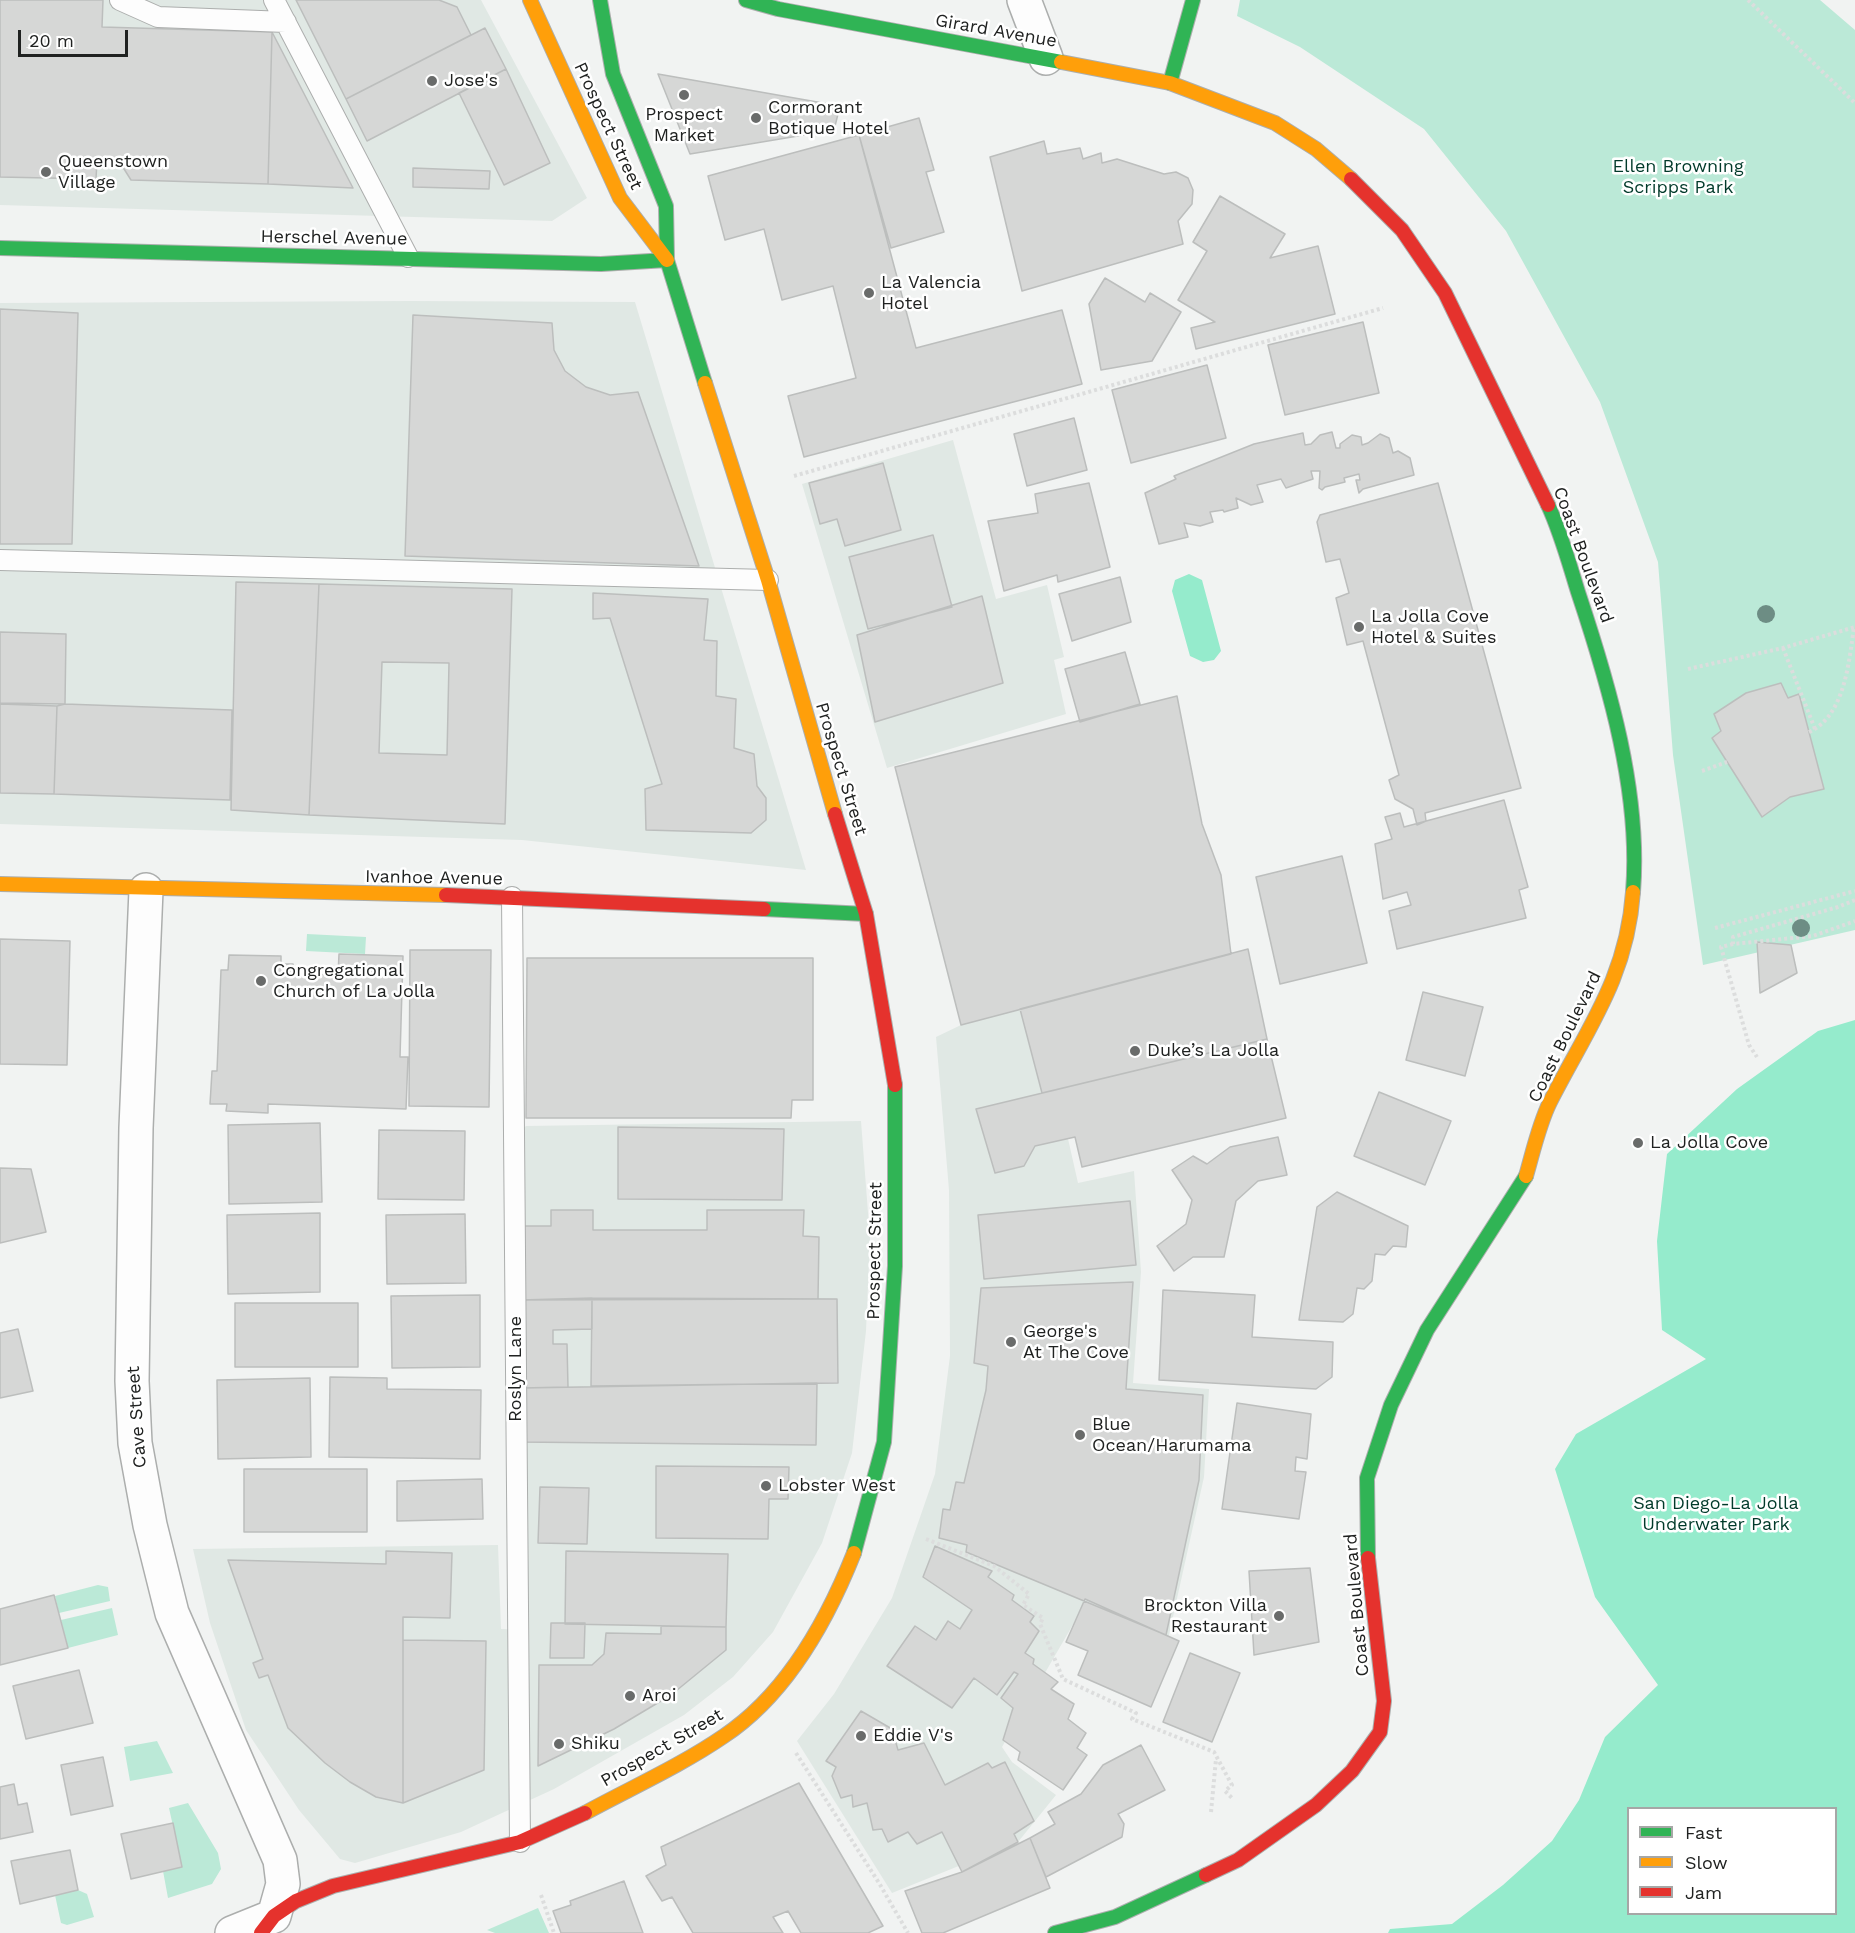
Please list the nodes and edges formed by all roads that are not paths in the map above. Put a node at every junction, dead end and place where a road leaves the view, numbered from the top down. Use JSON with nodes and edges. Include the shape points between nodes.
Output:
{"nodes":[{"id":1,"x":120,"y":0,"type":"edge"},
{"id":2,"x":274,"y":0,"type":"edge"},
{"id":3,"x":530,"y":0,"type":"edge"},
{"id":4,"x":600,"y":0,"type":"edge"},
{"id":5,"x":746,"y":0,"type":"edge"},
{"id":6,"x":1024,"y":0,"type":"edge"},
{"id":7,"x":1193,"y":0,"type":"edge"},
{"id":8,"x":286,"y":22,"type":"junction"},
{"id":9,"x":1046,"y":58,"type":"junction"},
{"id":10,"x":1170,"y":83,"type":"junction"},
{"id":11,"x":0,"y":248,"type":"edge"},
{"id":12,"x":408,"y":257,"type":"junction"},
{"id":13,"x":667,"y":260,"type":"junction"},
{"id":14,"x":0,"y":560,"type":"edge"},
{"id":15,"x":768,"y":580,"type":"junction"},
{"id":16,"x":0,"y":884,"type":"edge"},
{"id":17,"x":146,"y":890,"type":"junction"},
{"id":18,"x":512,"y":897,"type":"junction"},
{"id":19,"x":866,"y":914,"type":"junction"},
{"id":20,"x":520,"y":1842,"type":"junction"},
{"id":21,"x":268,"y":1925,"type":"edge"},
{"id":22,"x":232,"y":1933,"type":"edge"},
{"id":23,"x":1055,"y":1933,"type":"edge"}],
"edges":[{"from":1,"to":8,"type":"lane","via":[[158,17]]},
{"from":2,"to":8,"type":"lane"},
{"from":3,"to":13,"type":"street","name":"Prospect Street","via":[[620,198]]},
{"from":4,"to":13,"type":"street","name":"Prospect Street","via":[[614,74],[666,206]]},
{"from":5,"to":9,"type":"street","name":"Girard Avenue"},
{"from":6,"to":9,"type":"street"},
{"from":7,"to":10,"type":"street"},
{"from":8,"to":12,"type":"lane"},
{"from":9,"to":10,"type":"street","name":"Girard Avenue"},
{"from":10,"to":23,"type":"street","name":"Coast Boulevard","via":[[1283,128],[1316,148],[1402,230],[1445,293],[1553,515],[1590,627],[1629,780],[1636,858],[1631,925],[1615,980],[1549,1104],[1524,1181],[1427,1330],[1391,1405],[1367,1478],[1368,1574],[1384,1701],[1380,1732],[1352,1771],[1316,1805],[1238,1860],[1115,1917]]},
{"from":11,"to":12,"type":"street","name":"Herschel Avenue"},
{"from":12,"to":13,"type":"street","name":"Herschel Avenue","via":[[601,264]]},
{"from":13,"to":15,"type":"street","name":"Prospect Street"},
{"from":14,"to":15,"type":"lane"},
{"from":15,"to":19,"type":"street","name":"Prospect Street"},
{"from":16,"to":17,"type":"street","name":"Ivanhoe Avenue"},
{"from":17,"to":18,"type":"street","name":"Ivanhoe Avenue"},
{"from":17,"to":21,"type":"street","name":"Cave Street","via":[[136,1128],[132,1382],[135,1443],[172,1613],[280,1860],[283,1884]]},
{"from":18,"to":19,"type":"street","name":"Ivanhoe Avenue"},
{"from":18,"to":20,"type":"lane","name":"Roslyn Lane"},
{"from":19,"to":20,"type":"street","name":"Prospect Street","via":[[895,1087],[895,1266],[884,1442],[859,1541],[834,1603],[800,1657],[767,1699],[725,1736],[567,1823]]},
{"from":20,"to":21,"type":"street","name":"Prospect Street","via":[[333,1886],[296,1901]]},
{"from":21,"to":22,"type":"street"}]}
